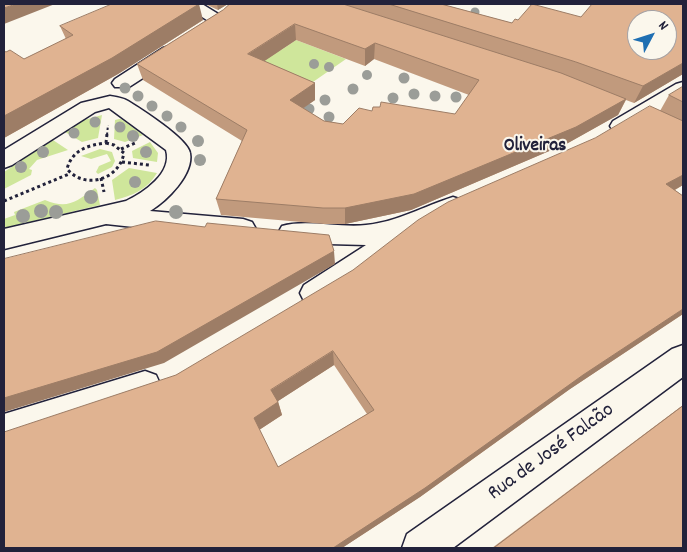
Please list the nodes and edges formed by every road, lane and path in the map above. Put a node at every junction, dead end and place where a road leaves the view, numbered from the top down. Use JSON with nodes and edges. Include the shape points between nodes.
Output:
{"nodes":[{"id":1,"x":190,"y":4,"type":"edge"},
{"id":2,"x":234,"y":9,"type":"edge"},
{"id":3,"x":203,"y":30,"type":"junction"},
{"id":4,"x":122,"y":83,"type":"dead end"},
{"id":5,"x":681,"y":91,"type":"edge"},
{"id":6,"x":630,"y":111,"type":"junction"},
{"id":7,"x":108,"y":124,"type":"dead end"},
{"id":8,"x":662,"y":126,"type":"edge"},
{"id":9,"x":603,"y":136,"type":"edge"},
{"id":10,"x":106,"y":143,"type":"junction"},
{"id":11,"x":4,"y":160,"type":"edge"},
{"id":12,"x":122,"y":162,"type":"junction"},
{"id":13,"x":150,"y":166,"type":"dead end"},
{"id":14,"x":69,"y":174,"type":"junction"},
{"id":15,"x":474,"y":197,"type":"edge"},
{"id":16,"x":4,"y":201,"type":"edge"},
{"id":17,"x":109,"y":216,"type":"junction"},
{"id":18,"x":420,"y":219,"type":"junction"},
{"id":19,"x":4,"y":239,"type":"edge"},
{"id":20,"x":291,"y":307,"type":"edge"},
{"id":21,"x":683,"y":359,"type":"edge"},
{"id":22,"x":173,"y":377,"type":"edge"},
{"id":23,"x":4,"y":431,"type":"edge"},
{"id":24,"x":421,"y":548,"type":"edge"}],
"edges":[{"from":1,"to":3,"type":"street"},
{"from":2,"to":3,"type":"street"},
{"from":3,"to":4,"type":"street"},
{"from":5,"to":6,"type":"street"},
{"from":6,"to":8,"type":"street"},
{"from":6,"to":9,"type":"street"},
{"from":7,"to":10,"type":"path"},
{"from":10,"to":12,"type":"path","via":[[120,148],[124,153]]},
{"from":10,"to":14,"type":"path","via":[[78,151],[67,163]]},
{"from":11,"to":17,"type":"street","via":[[88,107],[110,102],[120,105],[176,146],[179,162],[153,198],[133,209]]},
{"from":12,"to":13,"type":"path"},
{"from":12,"to":14,"type":"path","via":[[117,170],[101,178],[83,180]]},
{"from":14,"to":16,"type":"path"},
{"from":15,"to":18,"type":"street"},
{"from":17,"to":18,"type":"street","via":[[324,236],[367,235]]},
{"from":17,"to":19,"type":"street"},
{"from":18,"to":20,"type":"street","via":[[341,277]]},
{"from":21,"to":24,"type":"street","name":"Rua de José Falcão"},
{"from":22,"to":23,"type":"street"}]}
